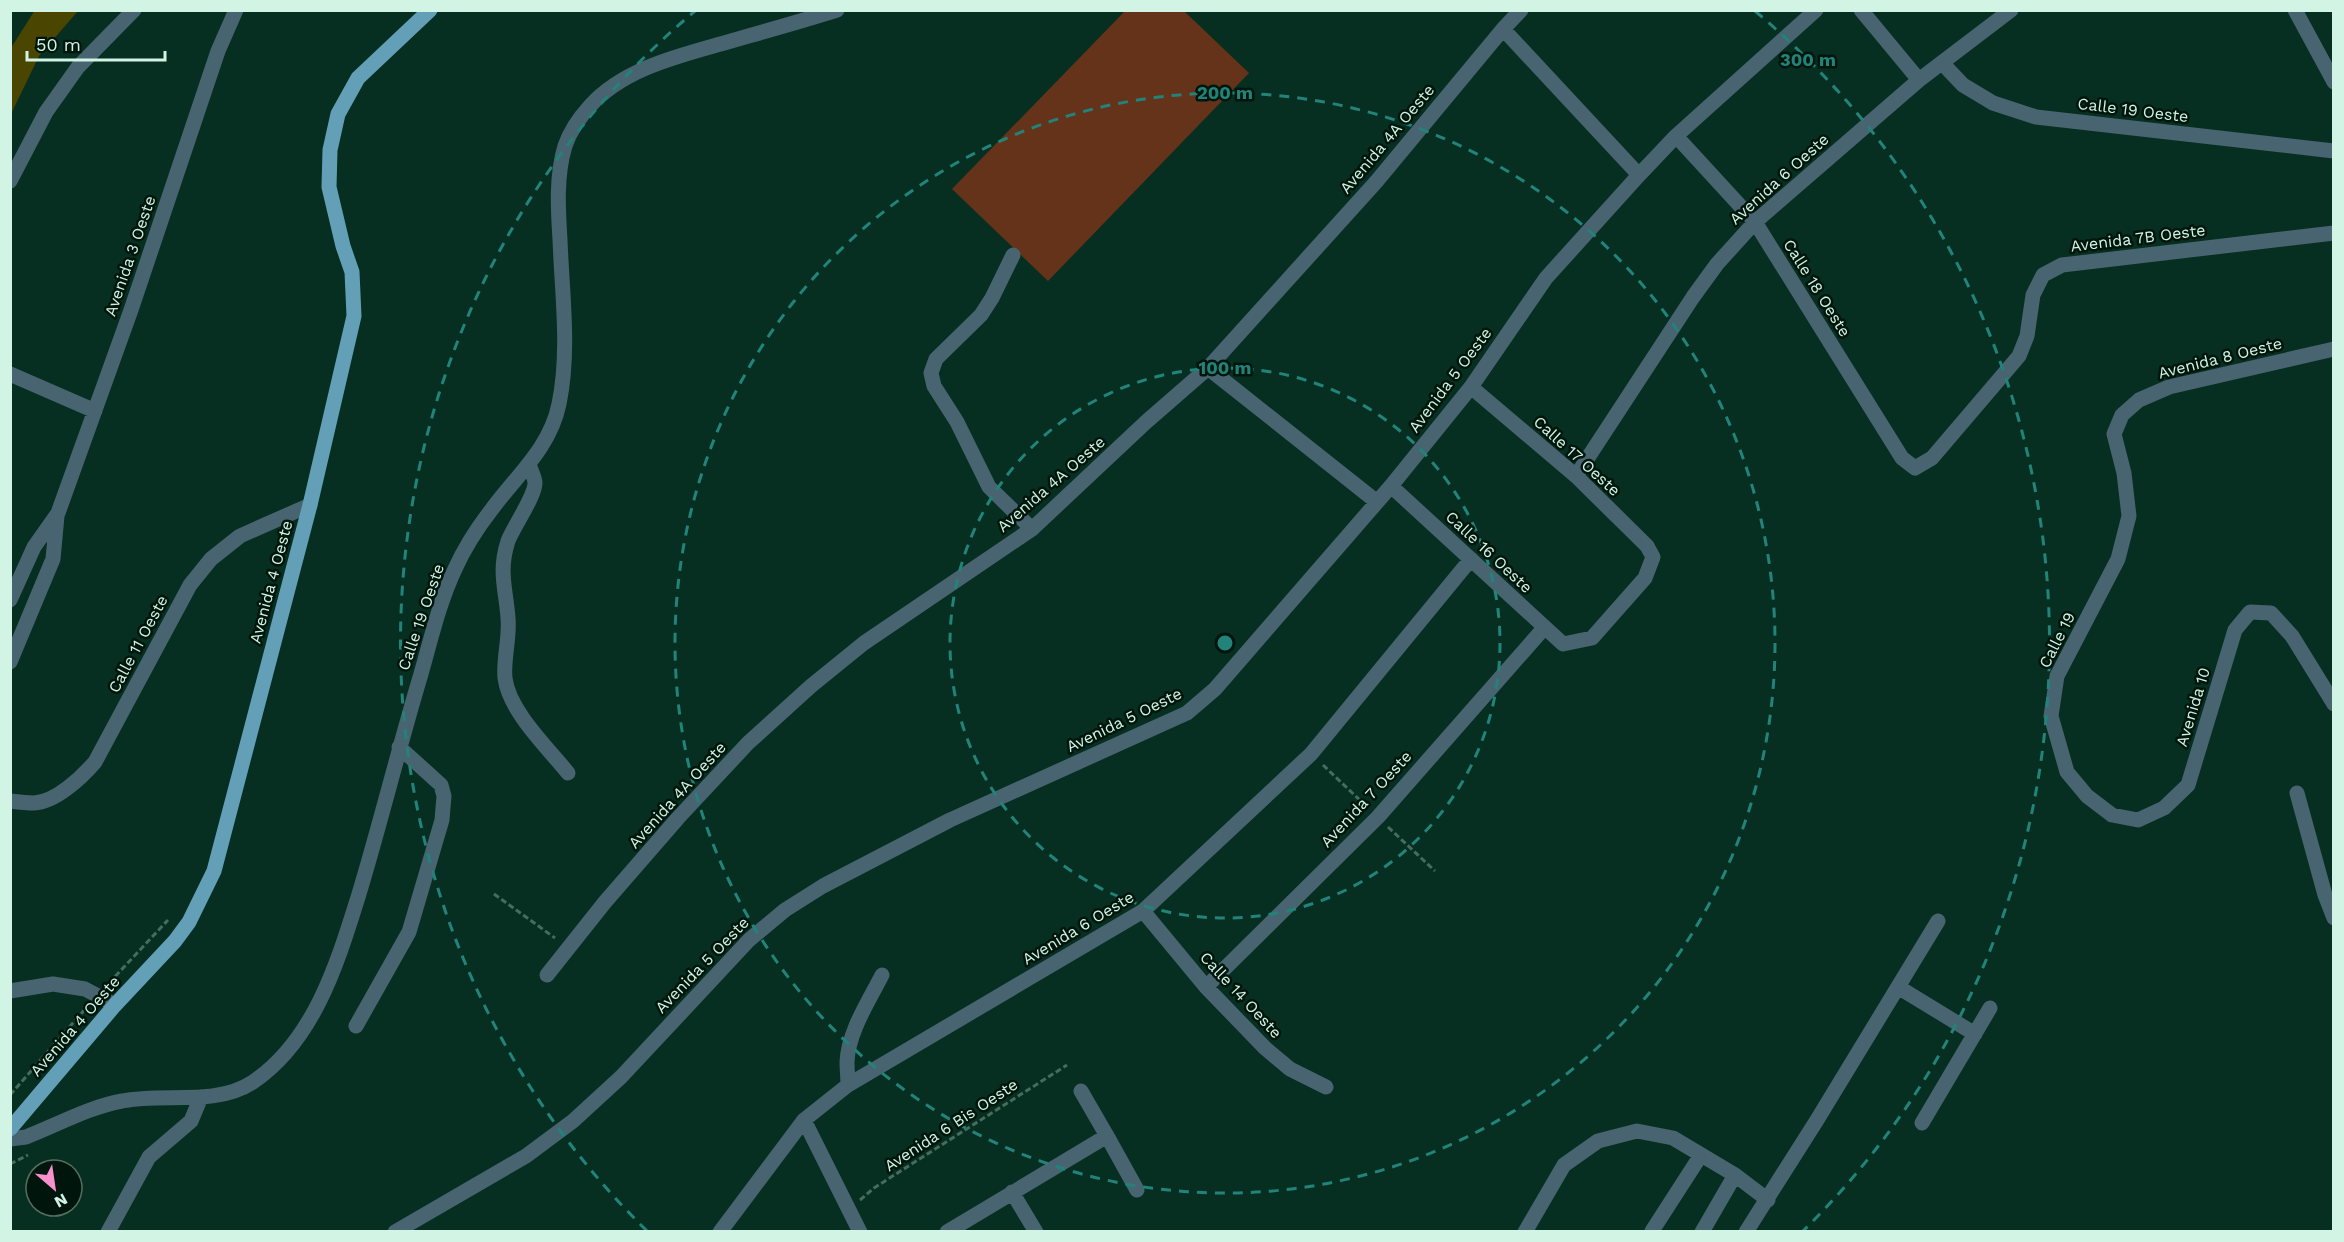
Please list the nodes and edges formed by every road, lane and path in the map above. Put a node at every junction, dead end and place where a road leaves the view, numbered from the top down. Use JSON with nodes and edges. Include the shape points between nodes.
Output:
{"nodes":[{"id":1,"x":134,"y":10,"type":"edge"},
{"id":2,"x":237,"y":10,"type":"edge"},
{"id":3,"x":430,"y":10,"type":"edge"},
{"id":4,"x":837,"y":10,"type":"edge"},
{"id":5,"x":1521,"y":10,"type":"edge"},
{"id":6,"x":1816,"y":10,"type":"edge"},
{"id":7,"x":1862,"y":10,"type":"edge"},
{"id":8,"x":2011,"y":10,"type":"edge"},
{"id":9,"x":2295,"y":10,"type":"edge"},
{"id":10,"x":1503,"y":29,"type":"junction"},
{"id":11,"x":1943,"y":64,"type":"junction"},
{"id":12,"x":1919,"y":80,"type":"junction"},
{"id":13,"x":2334,"y":82,"type":"edge"},
{"id":14,"x":1676,"y":136,"type":"junction"},
{"id":15,"x":2334,"y":151,"type":"edge"},
{"id":16,"x":1639,"y":174,"type":"junction"},
{"id":17,"x":10,"y":181,"type":"edge"},
{"id":18,"x":1755,"y":222,"type":"junction"},
{"id":19,"x":2334,"y":232,"type":"edge"},
{"id":20,"x":1012,"y":255,"type":"dead end"},
{"id":21,"x":2334,"y":349,"type":"edge"},
{"id":22,"x":1208,"y":368,"type":"junction"},
{"id":23,"x":10,"y":374,"type":"edge"},
{"id":24,"x":1471,"y":387,"type":"junction"},
{"id":25,"x":95,"y":411,"type":"junction"},
{"id":26,"x":2122,"y":416,"type":"joint"},
{"id":27,"x":529,"y":465,"type":"junction"},
{"id":28,"x":1916,"y":468,"type":"joint"},
{"id":29,"x":1576,"y":476,"type":"junction"},
{"id":30,"x":1391,"y":486,"type":"junction"},
{"id":31,"x":1377,"y":502,"type":"junction"},
{"id":32,"x":310,"y":505,"type":"junction"},
{"id":33,"x":58,"y":513,"type":"junction"},
{"id":34,"x":1032,"y":529,"type":"junction"},
{"id":35,"x":1471,"y":559,"type":"junction"},
{"id":36,"x":10,"y":600,"type":"edge"},
{"id":37,"x":1544,"y":628,"type":"junction"},
{"id":38,"x":1563,"y":644,"type":"joint"},
{"id":39,"x":10,"y":662,"type":"edge"},
{"id":40,"x":2334,"y":705,"type":"edge"},
{"id":41,"x":399,"y":747,"type":"junction"},
{"id":42,"x":568,"y":773,"type":"dead end"},
{"id":43,"x":2297,"y":793,"type":"dead end"},
{"id":44,"x":10,"y":801,"type":"edge"},
{"id":45,"x":2164,"y":808,"type":"joint"},
{"id":46,"x":494,"y":894,"type":"dead end"},
{"id":47,"x":1143,"y":911,"type":"junction"},
{"id":48,"x":173,"y":914,"type":"dead end"},
{"id":49,"x":2334,"y":918,"type":"edge"},
{"id":50,"x":1938,"y":921,"type":"dead end"},
{"id":51,"x":568,"y":948,"type":"junction"},
{"id":52,"x":547,"y":975,"type":"dead end"},
{"id":53,"x":882,"y":975,"type":"dead end"},
{"id":54,"x":1206,"y":987,"type":"junction"},
{"id":55,"x":1898,"y":987,"type":"junction"},
{"id":56,"x":10,"y":991,"type":"edge"},
{"id":57,"x":97,"y":996,"type":"junction"},
{"id":58,"x":115,"y":1005,"type":"junction"},
{"id":59,"x":1990,"y":1008,"type":"dead end"},
{"id":60,"x":356,"y":1026,"type":"dead end"},
{"id":61,"x":1975,"y":1034,"type":"junction"},
{"id":62,"x":1067,"y":1065,"type":"dead end"},
{"id":63,"x":848,"y":1085,"type":"junction"},
{"id":64,"x":1326,"y":1087,"type":"dead end"},
{"id":65,"x":1081,"y":1091,"type":"dead end"},
{"id":66,"x":10,"y":1095,"type":"edge"},
{"id":67,"x":201,"y":1097,"type":"junction"},
{"id":68,"x":804,"y":1120,"type":"junction"},
{"id":69,"x":1922,"y":1123,"type":"dead end"},
{"id":70,"x":10,"y":1129,"type":"edge"},
{"id":71,"x":1107,"y":1136,"type":"junction"},
{"id":72,"x":10,"y":1139,"type":"edge"},
{"id":73,"x":32,"y":1153,"type":"dead end"},
{"id":74,"x":1701,"y":1155,"type":"junction"},
{"id":75,"x":10,"y":1164,"type":"edge"},
{"id":76,"x":1735,"y":1175,"type":"junction"},
{"id":77,"x":1137,"y":1190,"type":"dead end"},
{"id":78,"x":1012,"y":1192,"type":"junction"},
{"id":79,"x":1768,"y":1200,"type":"junction"},
{"id":80,"x":850,"y":1209,"type":"junction"},
{"id":81,"x":952,"y":1230,"type":"edge"},
{"id":82,"x":1653,"y":1231,"type":"edge"},
{"id":83,"x":108,"y":1232,"type":"edge"},
{"id":84,"x":395,"y":1232,"type":"edge"},
{"id":85,"x":720,"y":1232,"type":"edge"},
{"id":86,"x":860,"y":1232,"type":"edge"},
{"id":87,"x":1036,"y":1232,"type":"edge"},
{"id":88,"x":1525,"y":1232,"type":"edge"},
{"id":89,"x":1702,"y":1232,"type":"edge"},
{"id":90,"x":1746,"y":1232,"type":"edge"}],
"edges":[{"from":1,"to":17,"type":"street","via":[[78,67],[46,112]]},
{"from":2,"to":25,"type":"street","name":"Avenida 3 Oeste","via":[[218,51]]},
{"from":3,"to":32,"type":"main road","name":"Avenida 4 Oeste","via":[[358,78],[338,114],[330,150],[329,187],[352,272],[354,316]]},
{"from":4,"to":27,"type":"street","name":"Calle 19 Oeste","via":[[640,71],[603,94],[571,132],[559,188],[565,357],[555,418]]},
{"from":5,"to":10,"type":"street","name":"Avenida 4A Oeste"},
{"from":6,"to":14,"type":"street","name":"Avenida 5 Oeste"},
{"from":7,"to":12,"type":"street"},
{"from":8,"to":11,"type":"street","name":"Avenida 6 Oeste"},
{"from":9,"to":13,"type":"street"},
{"from":10,"to":16,"type":"street"},
{"from":10,"to":22,"type":"street","name":"Avenida 4A Oeste","via":[[1376,182]]},
{"from":11,"to":12,"type":"street","name":"Avenida 6 Oeste"},
{"from":11,"to":15,"type":"street","name":"Calle 19 Oeste","via":[[1963,85],[1992,103],[2036,117]]},
{"from":12,"to":18,"type":"street","name":"Avenida 6 Oeste"},
{"from":14,"to":16,"type":"street","name":"Avenida 5 Oeste"},
{"from":14,"to":18,"type":"street","name":"Calle 18 Oeste"},
{"from":16,"to":24,"type":"street","name":"Avenida 5 Oeste","via":[[1546,278]]},
{"from":18,"to":28,"type":"street","name":"Calle 18 Oeste","via":[[1902,458]]},
{"from":18,"to":29,"type":"street","name":"Avenida 6 Oeste","via":[[1693,297]]},
{"from":19,"to":28,"type":"street","name":"Avenida 7B Oeste","via":[[2062,265],[2043,275],[2033,295],[2027,336],[2019,356],[1932,458]]},
{"from":20,"to":34,"type":"street","via":[[981,315],[936,359],[931,373],[934,386],[957,422],[988,487]]},
{"from":21,"to":26,"type":"street","name":"Avenida 8 Oeste","via":[[2169,387],[2139,400]]},
{"from":22,"to":31,"type":"street"},
{"from":22,"to":34,"type":"street","name":"Avenida 4A Oeste"},
{"from":23,"to":25,"type":"street"},
{"from":24,"to":29,"type":"street","name":"Calle 17 Oeste"},
{"from":24,"to":30,"type":"street","name":"Avenida 5 Oeste"},
{"from":25,"to":33,"type":"street","name":"Avenida 3 Oeste"},
{"from":26,"to":45,"type":"street","name":"Calle 19","via":[[2114,434],[2129,516],[2118,559],[2057,676],[2051,716],[2067,772],[2087,796],[2112,815],[2138,820]]},
{"from":27,"to":41,"type":"street","name":"Calle 19 Oeste","via":[[490,511],[455,569]]},
{"from":27,"to":42,"type":"street","via":[[535,483],[508,541],[504,562],[502,583],[510,633],[504,675],[516,708]]},
{"from":29,"to":38,"type":"street","name":"Calle 17 Oeste","via":[[1647,546],[1653,557],[1645,578],[1592,638]]},
{"from":30,"to":31,"type":"street","name":"Avenida 5 Oeste"},
{"from":30,"to":35,"type":"street","name":"Calle 16 Oeste"},
{"from":31,"to":84,"type":"street","name":"Avenida 5 Oeste","via":[[1222,681],[1186,713],[951,820],[833,880],[785,910],[749,940],[621,1077],[573,1121],[526,1156]]},
{"from":32,"to":44,"type":"street","name":"Calle 11 Oeste","via":[[240,536],[211,559],[190,585],[95,762],[81,778],[37,803]]},
{"from":32,"to":58,"type":"main road","name":"Avenida 4 Oeste","via":[[214,872],[175,941]]},
{"from":33,"to":36,"type":"street","name":"Avenida 3 Oeste","via":[[34,547]]},
{"from":33,"to":39,"type":"street","name":"Avenida 3 Oeste","via":[[53,559]]},
{"from":34,"to":51,"type":"street","name":"Avenida 4A Oeste","via":[[864,643],[811,686],[748,743]]},
{"from":35,"to":37,"type":"street","name":"Calle 16 Oeste"},
{"from":35,"to":47,"type":"street","name":"Avenida 6 Oeste","via":[[1311,754]]},
{"from":37,"to":38,"type":"street","name":"Calle 16 Oeste"},
{"from":37,"to":54,"type":"street","name":"Avenida 7 Oeste","via":[[1378,817]]},
{"from":40,"to":45,"type":"street","name":"Avenida 10","via":[[2292,636],[2271,614],[2250,612],[2235,630],[2188,785]]},
{"from":41,"to":60,"type":"street","via":[[441,785],[442,820],[409,932]]},
{"from":41,"to":67,"type":"street","name":"Calle 19 Oeste","via":[[344,941],[319,1004],[283,1054],[253,1082],[230,1092]]},
{"from":43,"to":49,"type":"street"},
{"from":46,"to":51,"type":"path"},
{"from":47,"to":54,"type":"street","name":"Calle 14 Oeste"},
{"from":47,"to":63,"type":"street","name":"Avenida 6 Oeste"},
{"from":48,"to":57,"type":"path"},
{"from":50,"to":55,"type":"street"},
{"from":51,"to":52,"type":"street","name":"Avenida 4A Oeste"},
{"from":53,"to":63,"type":"street","via":[[852,1040],[847,1060]]},
{"from":54,"to":64,"type":"street","name":"Calle 14 Oeste","via":[[1264,1048],[1290,1069]]},
{"from":55,"to":61,"type":"street"},
{"from":55,"to":79,"type":"street"},
{"from":56,"to":57,"type":"street","via":[[53,984],[85,989]]},
{"from":57,"to":58,"type":"street"},
{"from":57,"to":66,"type":"path"},
{"from":58,"to":70,"type":"main road","name":"Avenida 4 Oeste"},
{"from":59,"to":61,"type":"street"},
{"from":61,"to":69,"type":"street"},
{"from":62,"to":80,"type":"path","name":"Avenida 6 Bis Oeste","via":[[874,1188]]},
{"from":63,"to":68,"type":"street","name":"Avenida 6 Oeste"},
{"from":65,"to":71,"type":"street"},
{"from":67,"to":72,"type":"street","name":"Calle 19 Oeste","via":[[118,1101],[26,1137]]},
{"from":67,"to":83,"type":"street","via":[[191,1121],[149,1156]]},
{"from":68,"to":80,"type":"street"},
{"from":68,"to":85,"type":"street","name":"Avenida 6 Oeste"},
{"from":71,"to":77,"type":"street"},
{"from":71,"to":78,"type":"street"},
{"from":73,"to":75,"type":"path"},
{"from":74,"to":76,"type":"street"},
{"from":74,"to":82,"type":"street"},
{"from":74,"to":88,"type":"street","via":[[1673,1138],[1637,1131],[1598,1141],[1564,1165]]},
{"from":76,"to":79,"type":"street"},
{"from":76,"to":89,"type":"street"},
{"from":78,"to":81,"type":"street"},
{"from":78,"to":87,"type":"street"},
{"from":79,"to":90,"type":"street"},
{"from":80,"to":86,"type":"street"}]}
